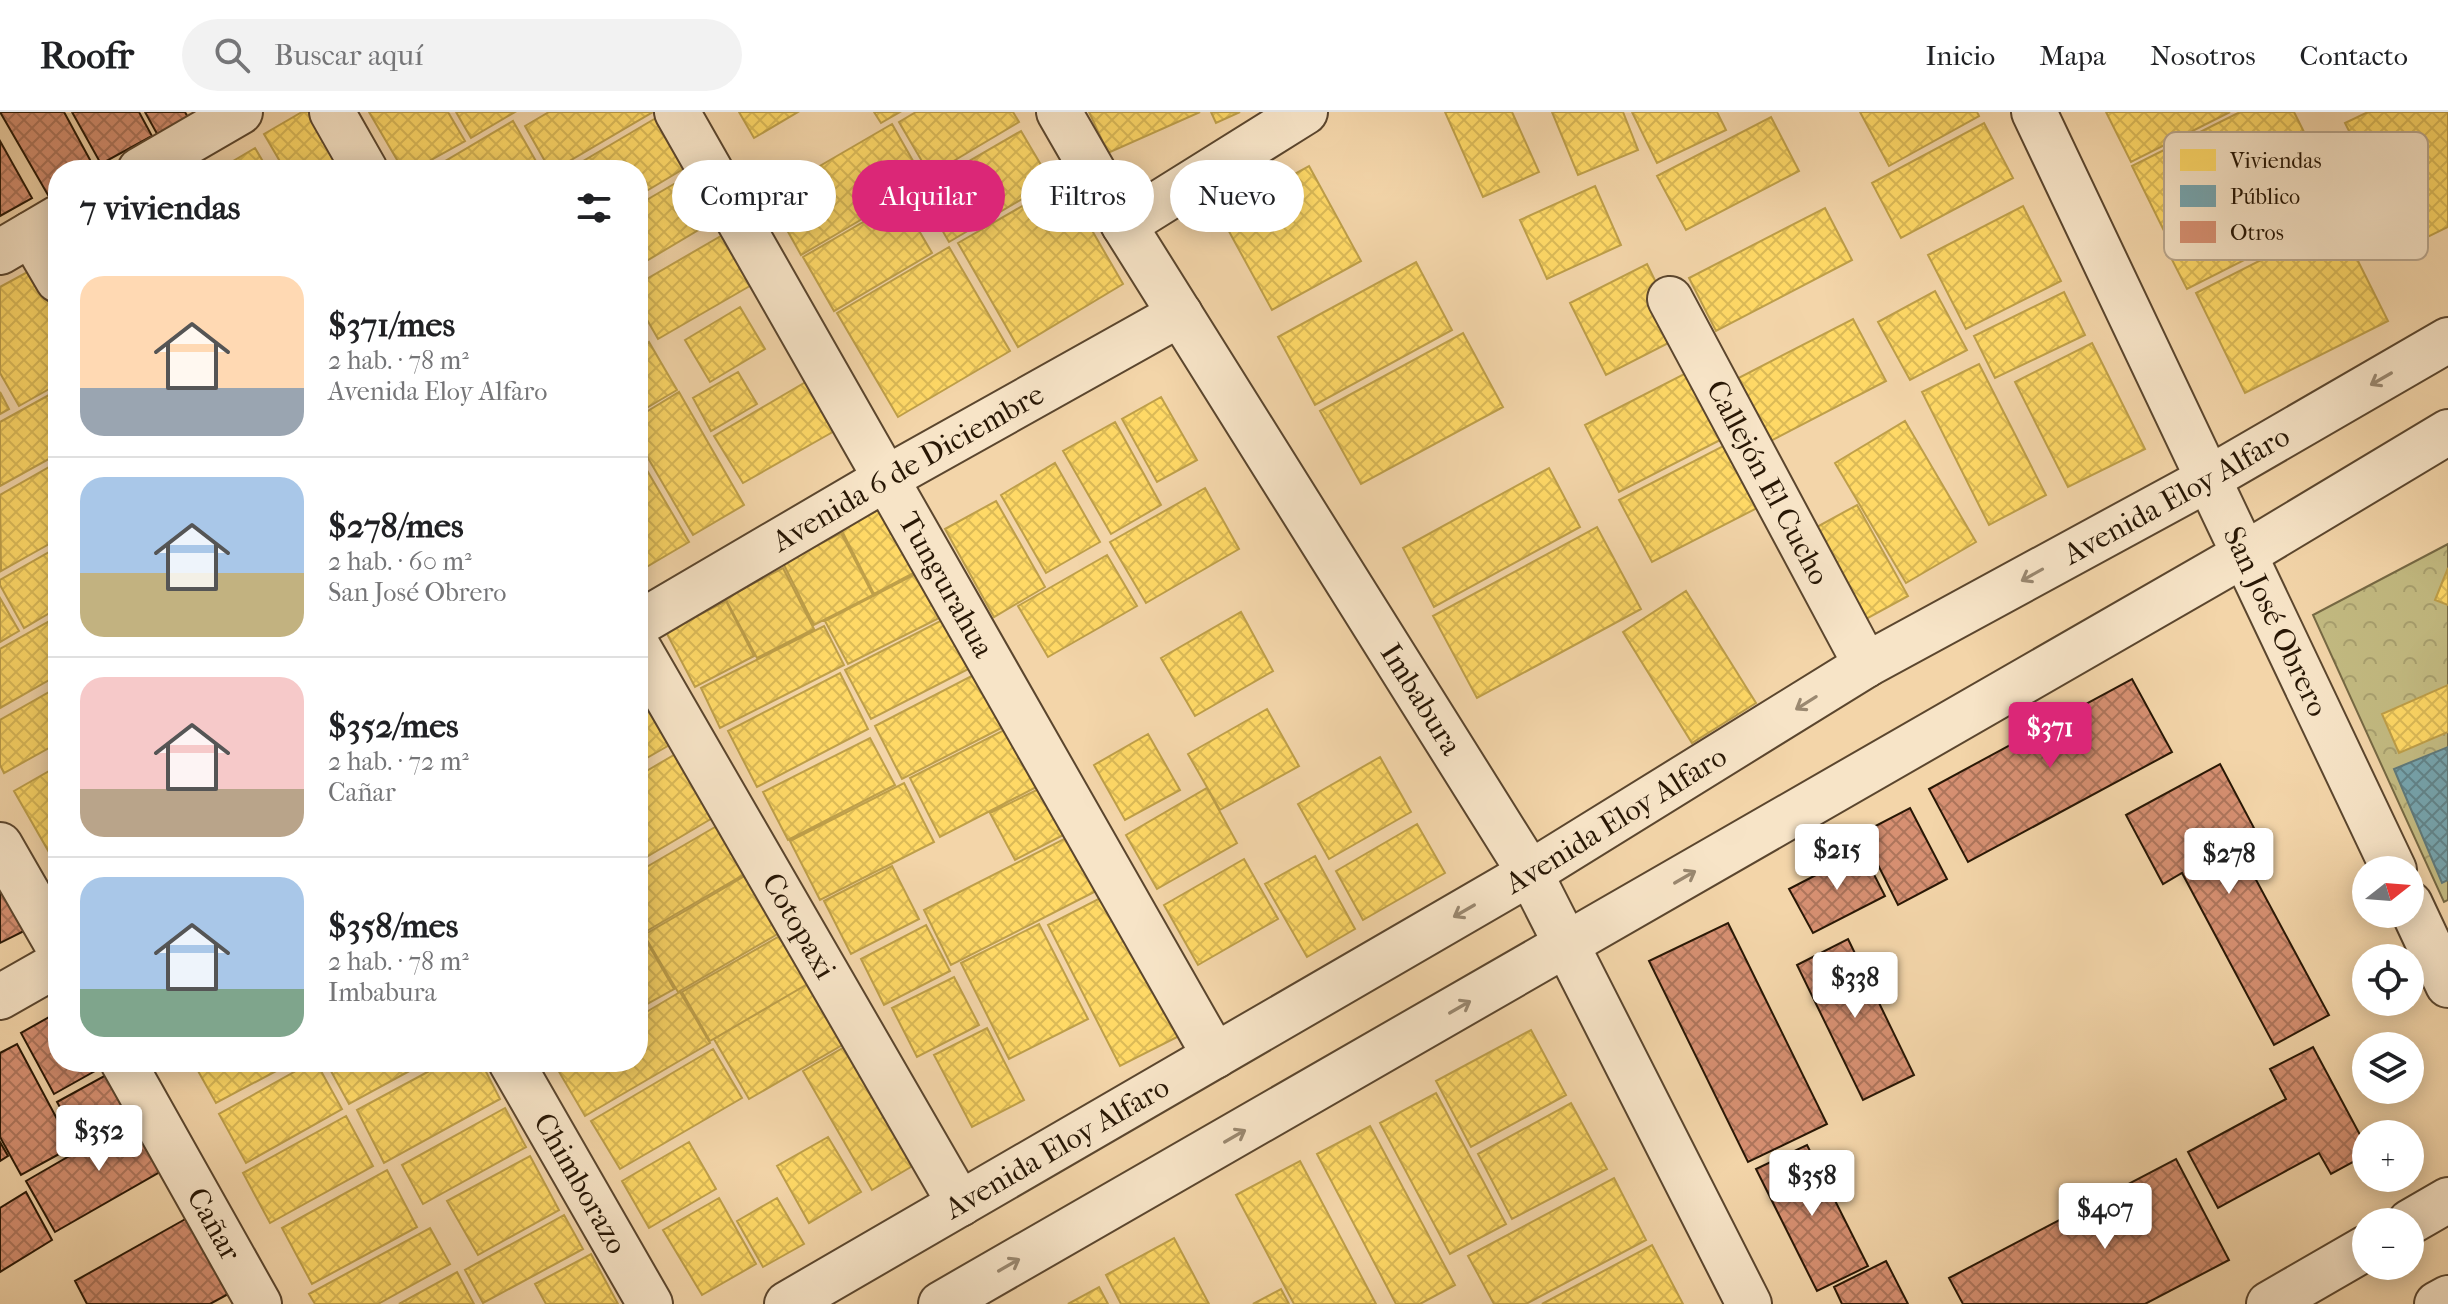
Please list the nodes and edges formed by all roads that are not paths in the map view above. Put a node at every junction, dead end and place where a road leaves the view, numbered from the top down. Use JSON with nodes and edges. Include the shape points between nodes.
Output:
{"nodes":[{"id":1,"x":240,"y":112,"type":"edge"},
{"id":2,"x":332,"y":112,"type":"edge"},
{"id":3,"x":677,"y":112,"type":"edge"},
{"id":4,"x":1059,"y":112,"type":"edge"},
{"id":5,"x":1305,"y":112,"type":"edge"},
{"id":6,"x":2034,"y":112,"type":"edge"},
{"id":7,"x":157,"y":160,"type":"edge"},
{"id":8,"x":359,"y":160,"type":"edge"},
{"id":9,"x":1087,"y":160,"type":"edge"},
{"id":10,"x":1154,"y":206,"type":"edge"},
{"id":11,"x":1128,"y":232,"type":"edge"},
{"id":12,"x":30,"y":234,"type":"edge"},
{"id":13,"x":48,"y":264,"type":"edge"},
{"id":14,"x":1670,"y":299,"type":"dead end"},
{"id":15,"x":1180,"y":314,"type":"junction"},
{"id":16,"x":2448,"y":340,"type":"edge"},
{"id":17,"x":2448,"y":432,"type":"edge"},
{"id":18,"x":887,"y":478,"type":"junction"},
{"id":19,"x":2208,"y":479,"type":"junction"},
{"id":20,"x":2245,"y":554,"type":"junction"},
{"id":21,"x":648,"y":618,"type":"edge"},
{"id":22,"x":648,"y":664,"type":"edge"},
{"id":23,"x":1866,"y":665,"type":"junction"},
{"id":24,"x":0,"y":845,"type":"edge"},
{"id":25,"x":2387,"y":856,"type":"edge"},
{"id":26,"x":1530,"y":873,"type":"junction"},
{"id":27,"x":2421,"y":928,"type":"edge"},
{"id":28,"x":48,"y":929,"type":"edge"},
{"id":29,"x":1565,"y":947,"type":"junction"},
{"id":30,"x":48,"y":970,"type":"edge"},
{"id":31,"x":2448,"y":985,"type":"edge"},
{"id":32,"x":0,"y":997,"type":"edge"},
{"id":33,"x":1215,"y":1056,"type":"junction"},
{"id":34,"x":129,"y":1072,"type":"edge"},
{"id":35,"x":517,"y":1072,"type":"edge"},
{"id":36,"x":2448,"y":1200,"type":"edge"},
{"id":37,"x":960,"y":1204,"type":"junction"},
{"id":38,"x":2424,"y":1214,"type":"edge"},
{"id":39,"x":2352,"y":1256,"type":"edge"},
{"id":40,"x":839,"y":1291,"type":"edge"},
{"id":41,"x":2448,"y":1298,"type":"edge"},
{"id":42,"x":259,"y":1304,"type":"edge"},
{"id":43,"x":650,"y":1304,"type":"edge"},
{"id":44,"x":787,"y":1304,"type":"edge"},
{"id":45,"x":941,"y":1304,"type":"edge"},
{"id":46,"x":1749,"y":1304,"type":"edge"},
{"id":47,"x":2269,"y":1304,"type":"edge"},
{"id":48,"x":2437,"y":1304,"type":"edge"}],
"edges":[{"from":1,"to":7,"type":"street"},
{"from":2,"to":8,"type":"street"},
{"from":3,"to":18,"type":"street","name":"Tungurahua"},
{"from":4,"to":9,"type":"street","name":"Imbabura"},
{"from":5,"to":10,"type":"street"},
{"from":6,"to":19,"type":"street","name":"San José Obrero"},
{"from":11,"to":15,"type":"street","name":"Imbabura"},
{"from":12,"to":13,"type":"street"},
{"from":14,"to":23,"type":"street","name":"Callejón El Cucho"},
{"from":15,"to":18,"type":"street","name":"Avenida 6 de Diciembre"},
{"from":15,"to":26,"type":"street","name":"Imbabura"},
{"from":16,"to":19,"type":"street","name":"Avenida Eloy Alfaro","one_way":true},
{"from":17,"to":20,"type":"street"},
{"from":18,"to":21,"type":"street","name":"Avenida 6 de Diciembre"},
{"from":18,"to":33,"type":"street","name":"Tungurahua"},
{"from":19,"to":20,"type":"street","name":"San José Obrero"},
{"from":19,"to":23,"type":"street","name":"Avenida Eloy Alfaro","one_way":true},
{"from":20,"to":25,"type":"street","name":"San José Obrero"},
{"from":29,"to":20,"type":"street","one_way":true},
{"from":22,"to":37,"type":"street","name":"Cotopaxi"},
{"from":23,"to":26,"type":"street","name":"Avenida Eloy Alfaro","one_way":true},
{"from":24,"to":28,"type":"street"},
{"from":26,"to":29,"type":"street","name":"Imbabura"},
{"from":26,"to":33,"type":"street","name":"Avenida Eloy Alfaro","one_way":true},
{"from":27,"to":31,"type":"street"},
{"from":45,"to":29,"type":"street","one_way":true},
{"from":29,"to":46,"type":"street","name":"Imbabura"},
{"from":30,"to":32,"type":"street"},
{"from":33,"to":37,"type":"street","name":"Avenida Eloy Alfaro"},
{"from":34,"to":42,"type":"street","name":"Cañar"},
{"from":35,"to":43,"type":"street","name":"Chimborazo"},
{"from":36,"to":38,"type":"street"},
{"from":37,"to":40,"type":"street","name":"Avenida Eloy Alfaro"},
{"from":39,"to":47,"type":"street"},
{"from":40,"to":44,"type":"street","name":"Avenida Eloy Alfaro"},
{"from":41,"to":48,"type":"street"}]}
